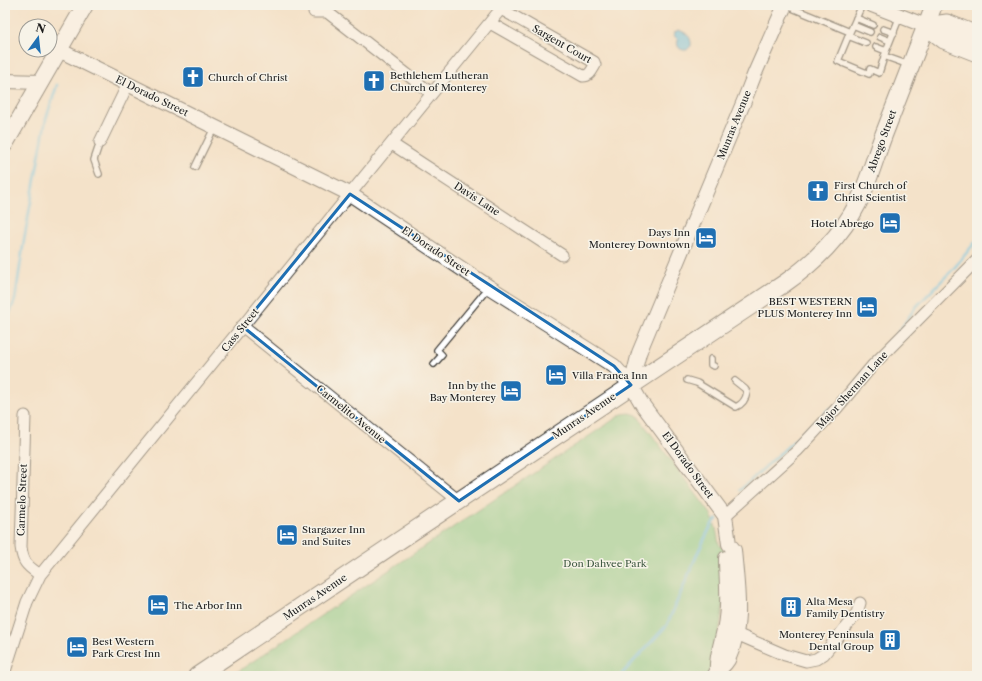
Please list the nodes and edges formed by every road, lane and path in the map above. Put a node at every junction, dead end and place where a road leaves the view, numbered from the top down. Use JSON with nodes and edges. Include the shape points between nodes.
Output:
{"nodes":[{"id":1,"x":85,"y":5,"type":"edge"},
{"id":2,"x":785,"y":5,"type":"edge"},
{"id":3,"x":862,"y":5,"type":"edge"},
{"id":4,"x":872,"y":5,"type":"edge"},
{"id":5,"x":934,"y":5,"type":"edge"},
{"id":6,"x":503,"y":7,"type":"edge"},
{"id":7,"x":314,"y":12,"type":"dead end"},
{"id":8,"x":900,"y":16,"type":"junction"},
{"id":9,"x":856,"y":18,"type":"junction"},
{"id":10,"x":490,"y":22,"type":"junction"},
{"id":11,"x":853,"y":25,"type":"junction"},
{"id":12,"x":873,"y":25,"type":"dead end"},
{"id":13,"x":926,"y":26,"type":"junction"},
{"id":14,"x":883,"y":29,"type":"dead end"},
{"id":15,"x":870,"y":32,"type":"dead end"},
{"id":16,"x":894,"y":33,"type":"junction"},
{"id":17,"x":849,"y":34,"type":"junction"},
{"id":18,"x":977,"y":35,"type":"edge"},
{"id":19,"x":880,"y":37,"type":"dead end"},
{"id":20,"x":890,"y":41,"type":"junction"},
{"id":21,"x":866,"y":43,"type":"dead end"},
{"id":22,"x":876,"y":47,"type":"dead end"},
{"id":23,"x":59,"y":50,"type":"junction"},
{"id":24,"x":977,"y":53,"type":"edge"},
{"id":25,"x":885,"y":54,"type":"junction"},
{"id":26,"x":911,"y":66,"type":"junction"},
{"id":27,"x":5,"y":81,"type":"edge"},
{"id":28,"x":41,"y":82,"type":"junction"},
{"id":29,"x":128,"y":84,"type":"junction"},
{"id":30,"x":431,"y":93,"type":"junction"},
{"id":31,"x":214,"y":126,"type":"junction"},
{"id":32,"x":100,"y":142,"type":"joint"},
{"id":33,"x":5,"y":144,"type":"edge"},
{"id":34,"x":392,"y":144,"type":"junction"},
{"id":35,"x":195,"y":168,"type":"dead end"},
{"id":36,"x":99,"y":174,"type":"dead end"},
{"id":37,"x":350,"y":194,"type":"junction"},
{"id":38,"x":562,"y":255,"type":"dead end"},
{"id":39,"x":977,"y":260,"type":"edge"},
{"id":40,"x":489,"y":287,"type":"junction"},
{"id":41,"x":242,"y":326,"type":"junction"},
{"id":42,"x":711,"y":359,"type":"dead end"},
{"id":43,"x":434,"y":364,"type":"dead end"},
{"id":44,"x":714,"y":366,"type":"dead end"},
{"id":45,"x":687,"y":380,"type":"dead end"},
{"id":46,"x":735,"y":381,"type":"dead end"},
{"id":47,"x":630,"y":385,"type":"junction"},
{"id":48,"x":25,"y":416,"type":"dead end"},
{"id":49,"x":460,"y":501,"type":"junction"},
{"id":50,"x":725,"y":516,"type":"junction"},
{"id":51,"x":729,"y":544,"type":"junction"},
{"id":52,"x":40,"y":575,"type":"junction"},
{"id":53,"x":727,"y":600,"type":"junction"},
{"id":54,"x":860,"y":603,"type":"dead end"},
{"id":55,"x":736,"y":634,"type":"junction"},
{"id":56,"x":5,"y":672,"type":"edge"},
{"id":57,"x":716,"y":673,"type":"edge"},
{"id":58,"x":197,"y":676,"type":"edge"}],
"edges":[{"from":1,"to":23,"type":"main road"},
{"from":2,"to":17,"type":"lane"},
{"from":2,"to":47,"type":"street","name":"Munras Avenue","via":[[639,352]]},
{"from":3,"to":9,"type":"lane"},
{"from":4,"to":8,"type":"street"},
{"from":5,"to":13,"type":"main road","name":"Abrego Street"},
{"from":6,"to":10,"type":"street","name":"Cass Street"},
{"from":6,"to":10,"type":"street","name":"Sargent Court","via":[[594,62],[591,72],[583,76]]},
{"from":7,"to":30,"type":"street","via":[[327,12]]},
{"from":8,"to":13,"type":"street"},
{"from":8,"to":16,"type":"lane"},
{"from":9,"to":11,"type":"lane"},
{"from":9,"to":12,"type":"lane"},
{"from":10,"to":30,"type":"street","name":"Cass Street"},
{"from":11,"to":15,"type":"lane"},
{"from":11,"to":17,"type":"lane"},
{"from":13,"to":18,"type":"main road","via":[[947,23]]},
{"from":13,"to":24,"type":"main road","via":[[944,40]]},
{"from":13,"to":26,"type":"main road","name":"Abrego Street"},
{"from":14,"to":16,"type":"lane"},
{"from":16,"to":20,"type":"lane"},
{"from":17,"to":21,"type":"lane"},
{"from":17,"to":25,"type":"lane","via":[[838,61],[868,74],[870,69],[879,73]]},
{"from":19,"to":20,"type":"lane"},
{"from":20,"to":25,"type":"lane"},
{"from":22,"to":25,"type":"lane"},
{"from":23,"to":28,"type":"main road"},
{"from":23,"to":29,"type":"street","name":"El Dorado Street"},
{"from":25,"to":26,"type":"lane"},
{"from":26,"to":47,"type":"main road","name":"Abrego Street","via":[[858,203],[836,236],[806,268],[789,281]]},
{"from":27,"to":28,"type":"street"},
{"from":28,"to":33,"type":"main road"},
{"from":29,"to":31,"type":"street","name":"El Dorado Street"},
{"from":29,"to":32,"type":"street"},
{"from":30,"to":34,"type":"street","name":"Cass Street"},
{"from":31,"to":35,"type":"lane"},
{"from":31,"to":37,"type":"street","name":"El Dorado Street"},
{"from":32,"to":36,"type":"lane","via":[[94,160]]},
{"from":34,"to":37,"type":"street","name":"Cass Street"},
{"from":34,"to":38,"type":"street","name":"Davis Lane"},
{"from":37,"to":40,"type":"street","name":"El Dorado Street"},
{"from":37,"to":41,"type":"street","name":"Cass Street"},
{"from":39,"to":50,"type":"street","name":"Major Sherman Lane","via":[[873,365],[797,451]]},
{"from":40,"to":43,"type":"lane","via":[[437,350],[442,355]]},
{"from":40,"to":47,"type":"street","name":"El Dorado Street","via":[[614,366]]},
{"from":41,"to":49,"type":"street","name":"Carmelito Avenue"},
{"from":41,"to":52,"type":"street","name":"Cass Street"},
{"from":42,"to":44,"type":"lane","via":[[711,365]]},
{"from":45,"to":46,"type":"lane","via":[[697,383],[736,407],[744,402],[747,392]]},
{"from":47,"to":49,"type":"main road","name":"Munras Avenue"},
{"from":47,"to":50,"type":"street","name":"El Dorado Street"},
{"from":48,"to":52,"type":"street","name":"Carmelo Street","via":[[22,558]]},
{"from":49,"to":58,"type":"main road","name":"Munras Avenue"},
{"from":50,"to":51,"type":"street","name":"El Dorado Street"},
{"from":51,"to":53,"type":"street","name":"El Dorado Street","via":[[726,550]]},
{"from":51,"to":55,"type":"street","name":"El Dorado Street","via":[[734,550],[738,602]]},
{"from":52,"to":56,"type":"street","name":"Cass Street","via":[[27,602]]},
{"from":53,"to":55,"type":"street","via":[[732,608],[730,628]]},
{"from":53,"to":57,"type":"street","name":"El Dorado Street","via":[[725,632],[716,663]]},
{"from":54,"to":55,"type":"street","via":[[857,612],[844,629],[824,654],[816,659],[806,661],[785,655]]},
{"from":55,"to":57,"type":"street","name":"El Dorado Street","via":[[727,661]]}]}
